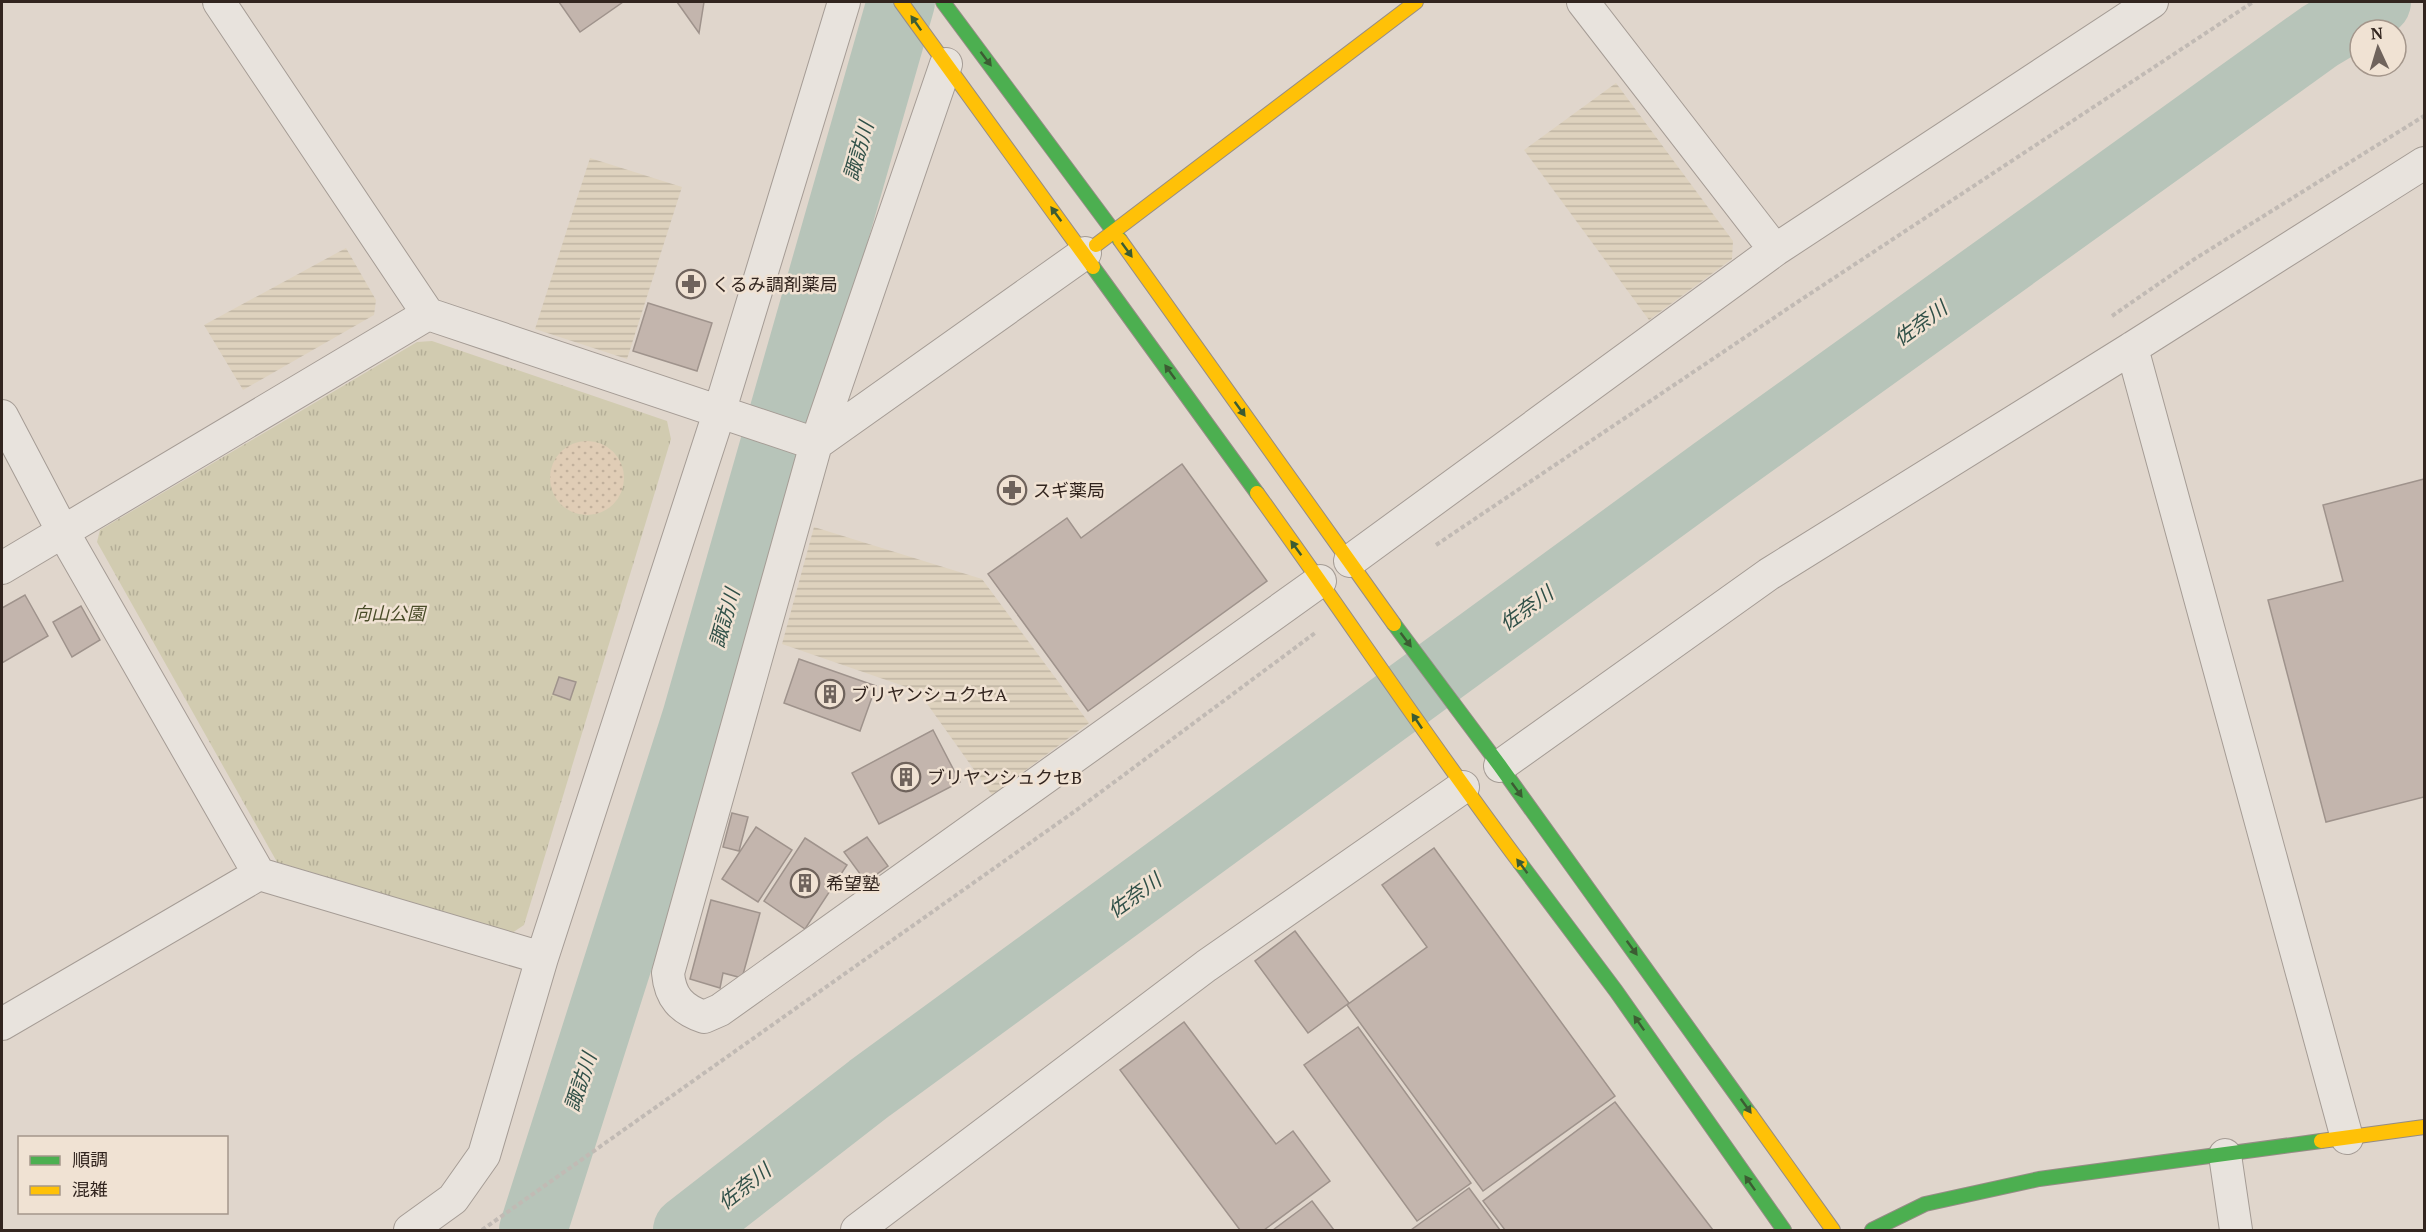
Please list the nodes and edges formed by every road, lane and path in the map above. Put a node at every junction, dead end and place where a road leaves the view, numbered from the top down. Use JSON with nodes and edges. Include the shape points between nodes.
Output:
{"nodes":[{"id":1,"x":219,"y":2,"type":"edge"},
{"id":2,"x":844,"y":2,"type":"edge"},
{"id":3,"x":901,"y":2,"type":"edge"},
{"id":4,"x":1416,"y":2,"type":"edge"},
{"id":5,"x":1583,"y":2,"type":"edge"},
{"id":6,"x":2152,"y":2,"type":"edge"},
{"id":7,"x":2253,"y":2,"type":"edge"},
{"id":8,"x":950,"y":5,"type":"edge"},
{"id":9,"x":939,"y":54,"type":"junction"},
{"id":10,"x":2424,"y":162,"type":"edge"},
{"id":11,"x":1114,"y":231,"type":"junction"},
{"id":12,"x":1775,"y":250,"type":"junction"},
{"id":13,"x":1085,"y":253,"type":"junction"},
{"id":14,"x":428,"y":314,"type":"junction"},
{"id":15,"x":2132,"y":348,"type":"junction"},
{"id":16,"x":2,"y":416,"type":"edge"},
{"id":17,"x":730,"y":416,"type":"junction"},
{"id":18,"x":816,"y":444,"type":"junction"},
{"id":19,"x":63,"y":532,"type":"junction"},
{"id":20,"x":1431,"y":549,"type":"dead end"},
{"id":21,"x":1350,"y":561,"type":"junction"},
{"id":22,"x":2,"y":568,"type":"edge"},
{"id":23,"x":1320,"y":581,"type":"junction"},
{"id":24,"x":1319,"y":630,"type":"dead end"},
{"id":25,"x":1491,"y":754,"type":"junction"},
{"id":26,"x":1457,"y":778,"type":"junction"},
{"id":27,"x":259,"y":874,"type":"junction"},
{"id":28,"x":542,"y":958,"type":"junction"},
{"id":29,"x":2,"y":1024,"type":"edge"},
{"id":30,"x":2424,"y":1127,"type":"edge"},
{"id":31,"x":2347,"y":1138,"type":"junction"},
{"id":32,"x":2225,"y":1155,"type":"junction"},
{"id":33,"x":410,"y":1230,"type":"edge"},
{"id":34,"x":482,"y":1230,"type":"edge"},
{"id":35,"x":858,"y":1230,"type":"edge"},
{"id":36,"x":1784,"y":1230,"type":"edge"},
{"id":37,"x":1833,"y":1230,"type":"edge"},
{"id":38,"x":1872,"y":1230,"type":"edge"},
{"id":39,"x":2236,"y":1230,"type":"edge"}],
"edges":[{"from":1,"to":14,"type":"street"},
{"from":2,"to":17,"type":"street"},
{"from":9,"to":3,"type":"street","one_way":true},
{"from":4,"to":11,"type":"street"},
{"from":5,"to":12,"type":"street"},
{"from":6,"to":12,"type":"street"},
{"from":7,"to":20,"type":"path"},
{"from":8,"to":11,"type":"street","one_way":true},
{"from":13,"to":9,"type":"street","one_way":true},
{"from":9,"to":18,"type":"street"},
{"from":10,"to":15,"type":"street"},
{"from":11,"to":13,"type":"street"},
{"from":11,"to":21,"type":"street","one_way":true},
{"from":12,"to":21,"type":"street"},
{"from":13,"to":18,"type":"street"},
{"from":23,"to":13,"type":"street","one_way":true},
{"from":14,"to":17,"type":"street"},
{"from":14,"to":19,"type":"street"},
{"from":15,"to":25,"type":"street","via":[[1769,574]]},
{"from":15,"to":31,"type":"street"},
{"from":16,"to":19,"type":"street"},
{"from":17,"to":18,"type":"street"},
{"from":17,"to":28,"type":"street"},
{"from":18,"to":23,"type":"street","via":[[668,973],[669,988],[677,1002],[704,1017],[729,1003]]},
{"from":19,"to":22,"type":"street"},
{"from":19,"to":27,"type":"street"},
{"from":21,"to":25,"type":"street","one_way":true},
{"from":26,"to":23,"type":"street","one_way":true},
{"from":24,"to":34,"type":"path","via":[[1078,809]]},
{"from":25,"to":37,"type":"street","one_way":true},
{"from":26,"to":35,"type":"street"},
{"from":36,"to":26,"type":"street","one_way":true,"via":[[1616,991]]},
{"from":27,"to":28,"type":"street"},
{"from":27,"to":29,"type":"street"},
{"from":28,"to":33,"type":"street","via":[[484,1155],[453,1200]]},
{"from":30,"to":31,"type":"street"},
{"from":31,"to":32,"type":"street"},
{"from":32,"to":38,"type":"street","via":[[2039,1179],[1924,1204]]},
{"from":32,"to":39,"type":"street"}]}
